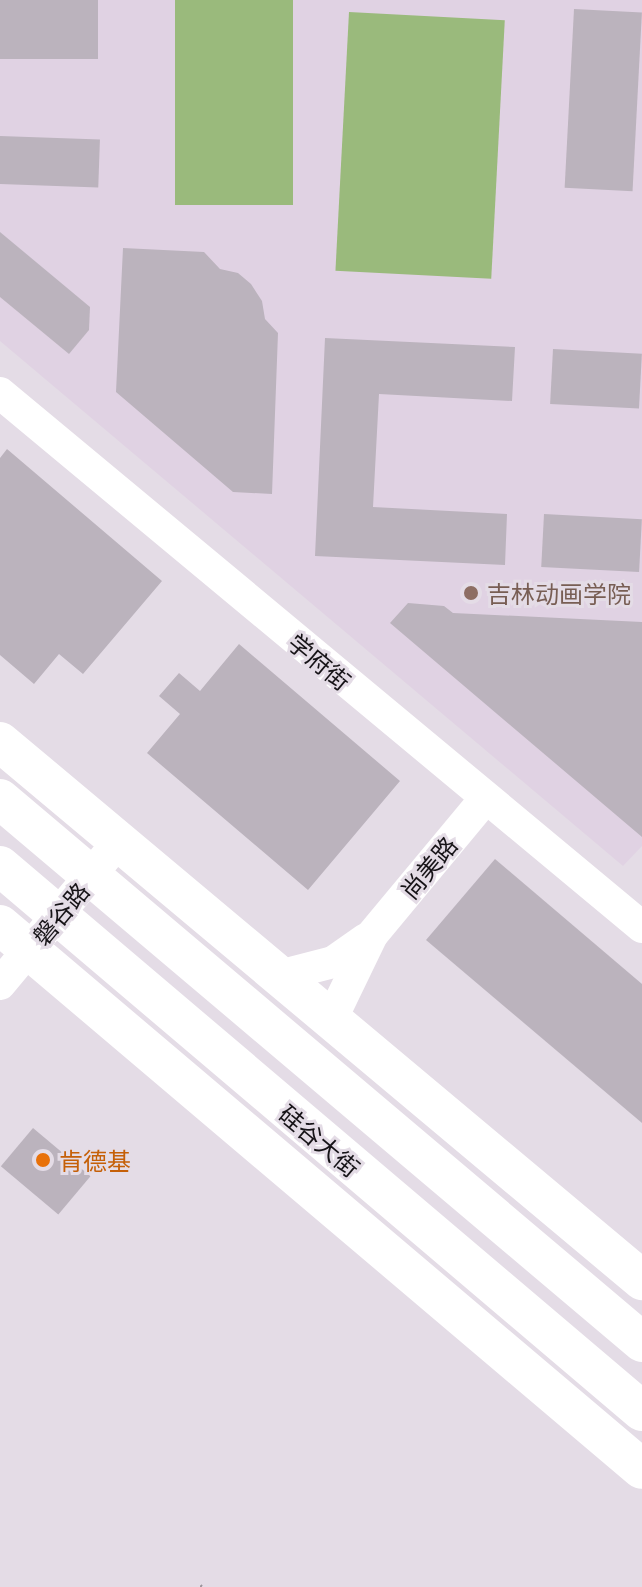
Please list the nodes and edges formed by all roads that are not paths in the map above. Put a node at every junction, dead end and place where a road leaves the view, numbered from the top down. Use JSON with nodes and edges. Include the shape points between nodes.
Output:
{"nodes":[{"id":1,"x":0,"y":393,"type":"edge"},
{"id":2,"x":0,"y":742,"type":"edge"},
{"id":3,"x":0,"y":799,"type":"edge"},
{"id":4,"x":484,"y":800,"type":"junction"},
{"id":5,"x":119,"y":841,"type":"junction"},
{"id":6,"x":0,"y":866,"type":"edge"},
{"id":7,"x":91,"y":876,"type":"junction"},
{"id":8,"x":57,"y":916,"type":"junction"},
{"id":9,"x":642,"y":927,"type":"edge"},
{"id":10,"x":372,"y":935,"type":"junction"},
{"id":11,"x":15,"y":938,"type":"edge"},
{"id":12,"x":279,"y":976,"type":"junction"},
{"id":13,"x":0,"y":984,"type":"edge"},
{"id":14,"x":331,"y":1020,"type":"junction"},
{"id":15,"x":137,"y":1041,"type":"junction"},
{"id":16,"x":208,"y":1046,"type":"junction"},
{"id":17,"x":272,"y":1100,"type":"junction"},
{"id":18,"x":364,"y":1107,"type":"junction"},
{"id":19,"x":292,"y":1172,"type":"junction"},
{"id":20,"x":642,"y":1280,"type":"edge"},
{"id":21,"x":642,"y":1342,"type":"edge"},
{"id":22,"x":642,"y":1411,"type":"edge"},
{"id":23,"x":642,"y":1469,"type":"edge"}],
"edges":[{"from":1,"to":4,"type":"street","name":"学府街"},
{"from":2,"to":5,"type":"main road"},
{"from":3,"to":7,"type":"main road"},
{"from":4,"to":9,"type":"street","name":"学府街"},
{"from":4,"to":10,"type":"street","name":"尚美路"},
{"from":5,"to":7,"type":"street","name":"磐谷路"},
{"from":5,"to":12,"type":"main road"},
{"from":6,"to":8,"type":"main road","name":"硅谷大街"},
{"from":7,"to":8,"type":"street","name":"磐谷路"},
{"from":7,"to":18,"type":"main road"},
{"from":8,"to":11,"type":"street","name":"磐谷路"},
{"from":8,"to":16,"type":"main road","name":"硅谷大街"},
{"from":10,"to":12,"type":"street","via":[[333,962]]},
{"from":10,"to":14,"type":"street"},
{"from":11,"to":13,"type":"street","name":"磐谷路"},
{"from":11,"to":15,"type":"main road"},
{"from":12,"to":14,"type":"main road"},
{"from":14,"to":18,"type":"main road","via":[[336,1050]]},
{"from":14,"to":20,"type":"main road"},
{"from":15,"to":16,"type":"main road"},
{"from":15,"to":19,"type":"main road"},
{"from":16,"to":17,"type":"main road","name":"硅谷大街"},
{"from":17,"to":19,"type":"main road"},
{"from":17,"to":22,"type":"main road","name":"硅谷大街"},
{"from":18,"to":21,"type":"main road"},
{"from":19,"to":23,"type":"main road"}]}
